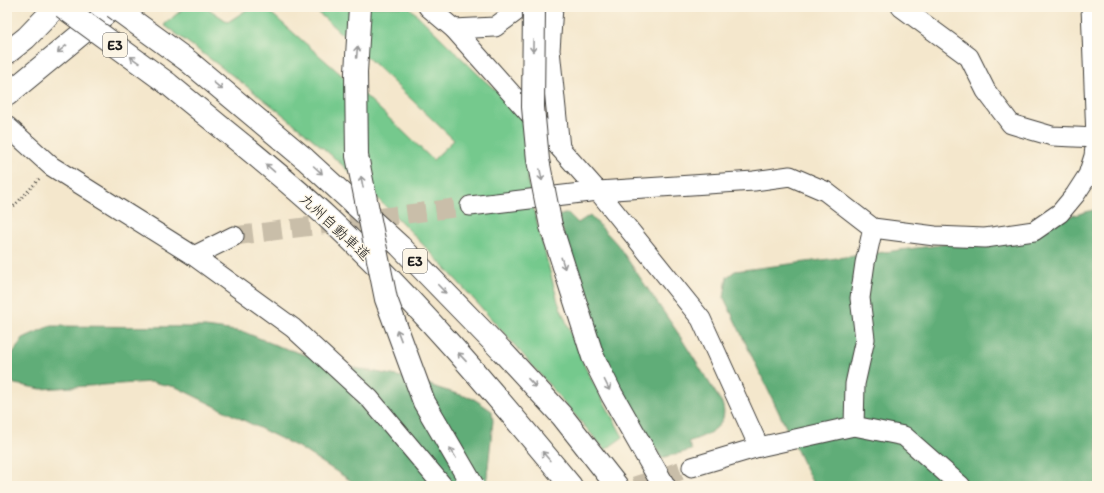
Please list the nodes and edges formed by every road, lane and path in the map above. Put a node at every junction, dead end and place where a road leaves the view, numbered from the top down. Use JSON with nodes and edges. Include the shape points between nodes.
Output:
{"nodes":[{"id":1,"x":56,"y":7,"type":"edge"},
{"id":2,"x":63,"y":7,"type":"edge"},
{"id":3,"x":114,"y":7,"type":"edge"},
{"id":4,"x":360,"y":7,"type":"edge"},
{"id":5,"x":428,"y":7,"type":"edge"},
{"id":6,"x":522,"y":7,"type":"edge"},
{"id":7,"x":534,"y":7,"type":"edge"},
{"id":8,"x":553,"y":7,"type":"edge"},
{"id":9,"x":901,"y":7,"type":"edge"},
{"id":10,"x":1091,"y":7,"type":"edge"},
{"id":11,"x":454,"y":29,"type":"junction"},
{"id":12,"x":7,"y":54,"type":"edge"},
{"id":13,"x":7,"y":94,"type":"edge"},
{"id":14,"x":7,"y":126,"type":"edge"},
{"id":15,"x":1096,"y":138,"type":"edge"},
{"id":16,"x":560,"y":148,"type":"junction"},
{"id":17,"x":51,"y":166,"type":"junction"},
{"id":18,"x":598,"y":191,"type":"junction"},
{"id":19,"x":470,"y":206,"type":"tunnel mouth"},
{"id":20,"x":7,"y":210,"type":"edge"},
{"id":21,"x":873,"y":228,"type":"junction"},
{"id":22,"x":234,"y":236,"type":"tunnel mouth"},
{"id":23,"x":194,"y":256,"type":"junction"},
{"id":24,"x":854,"y":426,"type":"junction"},
{"id":25,"x":759,"y":447,"type":"junction"},
{"id":26,"x":692,"y":467,"type":"tunnel mouth"},
{"id":27,"x":443,"y":486,"type":"edge"},
{"id":28,"x":473,"y":486,"type":"edge"},
{"id":29,"x":571,"y":486,"type":"edge"},
{"id":30,"x":617,"y":486,"type":"edge"},
{"id":31,"x":664,"y":486,"type":"edge"},
{"id":32,"x":961,"y":486,"type":"edge"}],
"edges":[{"from":1,"to":12,"type":"main road"},
{"from":29,"to":2,"type":"main road","name":"九州自動車道","number":"E3","one_way":true,"bridge":true,"via":[[478,374],[404,294],[329,219],[166,83]]},
{"from":3,"to":13,"type":"main road","one_way":true},
{"from":3,"to":30,"type":"main road","name":"九州自動車道","number":"E3","one_way":true,"bridge":true,"via":[[188,61],[311,164],[400,246],[562,416]]},
{"from":28,"to":4,"type":"main road","one_way":true,"bridge":true,"via":[[424,402],[386,299],[357,156],[356,72]]},
{"from":5,"to":11,"type":"street"},
{"from":6,"to":11,"type":"street","via":[[495,27]]},
{"from":7,"to":31,"type":"main road","one_way":true,"bridge":true,"via":[[532,107],[538,160],[551,226],[593,357]]},
{"from":8,"to":16,"type":"street","via":[[550,50]]},
{"from":9,"to":15,"type":"street","via":[[969,57],[986,91],[1011,124],[1052,136]]},
{"from":10,"to":15,"type":"street"},
{"from":11,"to":16,"type":"street"},
{"from":14,"to":17,"type":"street"},
{"from":15,"to":21,"type":"street","via":[[1088,175],[1075,195],[1060,213],[1034,231],[985,238],[935,236]]},
{"from":16,"to":18,"type":"street"},
{"from":17,"to":20,"type":"path","via":[[13,207]]},
{"from":17,"to":23,"type":"street"},
{"from":18,"to":19,"type":"street"},
{"from":18,"to":21,"type":"street","via":[[754,181],[790,176],[825,191]]},
{"from":18,"to":25,"type":"street","via":[[701,319]]},
{"from":21,"to":24,"type":"street","via":[[860,298],[866,339],[855,384]]},
{"from":22,"to":23,"type":"street"},
{"from":23,"to":27,"type":"street","via":[[293,328],[364,394]]},
{"from":24,"to":25,"type":"street"},
{"from":24,"to":32,"type":"street","via":[[904,436]]},
{"from":25,"to":26,"type":"street"}]}
